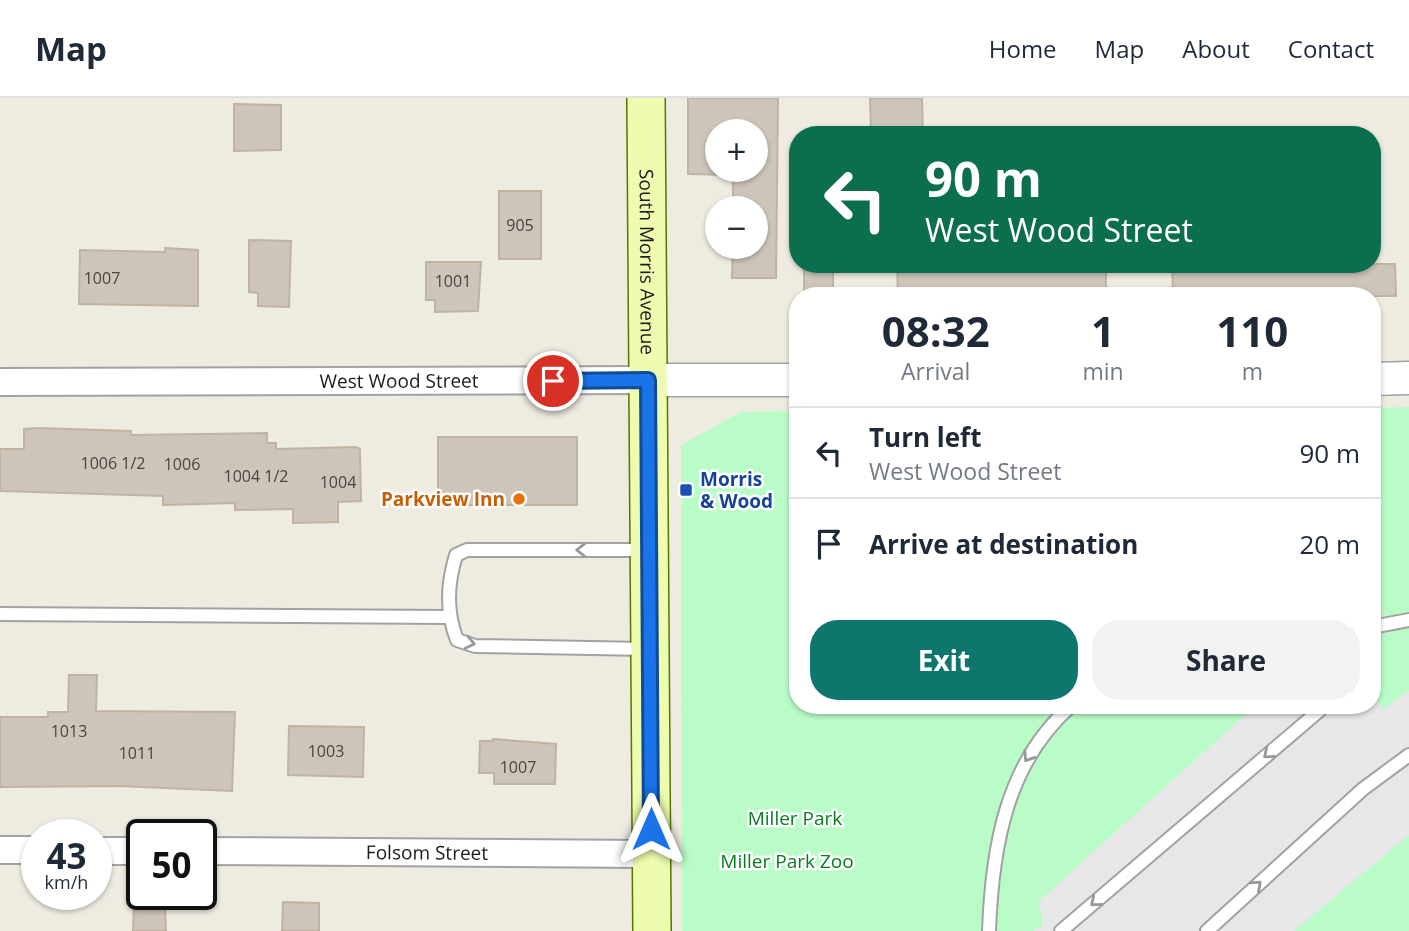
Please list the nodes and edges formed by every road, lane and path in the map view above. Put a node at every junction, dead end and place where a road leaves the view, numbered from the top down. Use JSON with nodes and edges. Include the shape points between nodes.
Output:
{"nodes":[{"id":1,"x":646,"y":98,"type":"edge"},
{"id":2,"x":1409,"y":378,"type":"edge"},
{"id":3,"x":1381,"y":379,"type":"edge"},
{"id":4,"x":648,"y":380,"type":"junction"},
{"id":5,"x":789,"y":380,"type":"edge"},
{"id":6,"x":0,"y":382,"type":"edge"},
{"id":7,"x":650,"y":550,"type":"junction"},
{"id":8,"x":0,"y":614,"type":"edge"},
{"id":9,"x":448,"y":617,"type":"junction"},
{"id":10,"x":1409,"y":620,"type":"edge"},
{"id":11,"x":1381,"y":625,"type":"edge"},
{"id":12,"x":650,"y":649,"type":"junction"},
{"id":13,"x":1062,"y":714,"type":"edge"},
{"id":14,"x":1315,"y":714,"type":"edge"},
{"id":15,"x":1409,"y":755,"type":"edge"},
{"id":16,"x":0,"y":850,"type":"edge"},
{"id":17,"x":21,"y":850,"type":"edge"},
{"id":18,"x":217,"y":851,"type":"edge"},
{"id":19,"x":652,"y":854,"type":"junction"},
{"id":20,"x":652,"y":931,"type":"edge"},
{"id":21,"x":989,"y":931,"type":"edge"},
{"id":22,"x":1060,"y":931,"type":"edge"},
{"id":23,"x":1207,"y":931,"type":"edge"}],
"edges":[{"from":1,"to":4,"type":"main road","name":"South Morris Avenue"},
{"from":2,"to":3,"type":"street"},
{"from":4,"to":5,"type":"street","name":"West Wood Street"},
{"from":4,"to":6,"type":"street","name":"West Wood Street"},
{"from":4,"to":7,"type":"main road","name":"South Morris Avenue"},
{"from":7,"to":9,"type":"lane","one_way":true,"via":[[467,550],[456,555],[449,579]]},
{"from":7,"to":12,"type":"main road","name":"South Morris Avenue"},
{"from":8,"to":9,"type":"lane"},
{"from":9,"to":12,"type":"lane","one_way":true,"via":[[457,640],[475,646]]},
{"from":10,"to":11,"type":"lane"},
{"from":12,"to":19,"type":"main road","name":"South Morris Avenue"},
{"from":13,"to":21,"type":"lane","one_way":true,"via":[[1024,762],[1002,818],[991,879]]},
{"from":14,"to":22,"type":"lane","one_way":true},
{"from":23,"to":15,"type":"lane","one_way":true,"via":[[1363,789]]},
{"from":16,"to":17,"type":"street"},
{"from":18,"to":19,"type":"street","name":"Folsom Street"},
{"from":19,"to":20,"type":"main road","name":"South Morris Avenue"}]}
